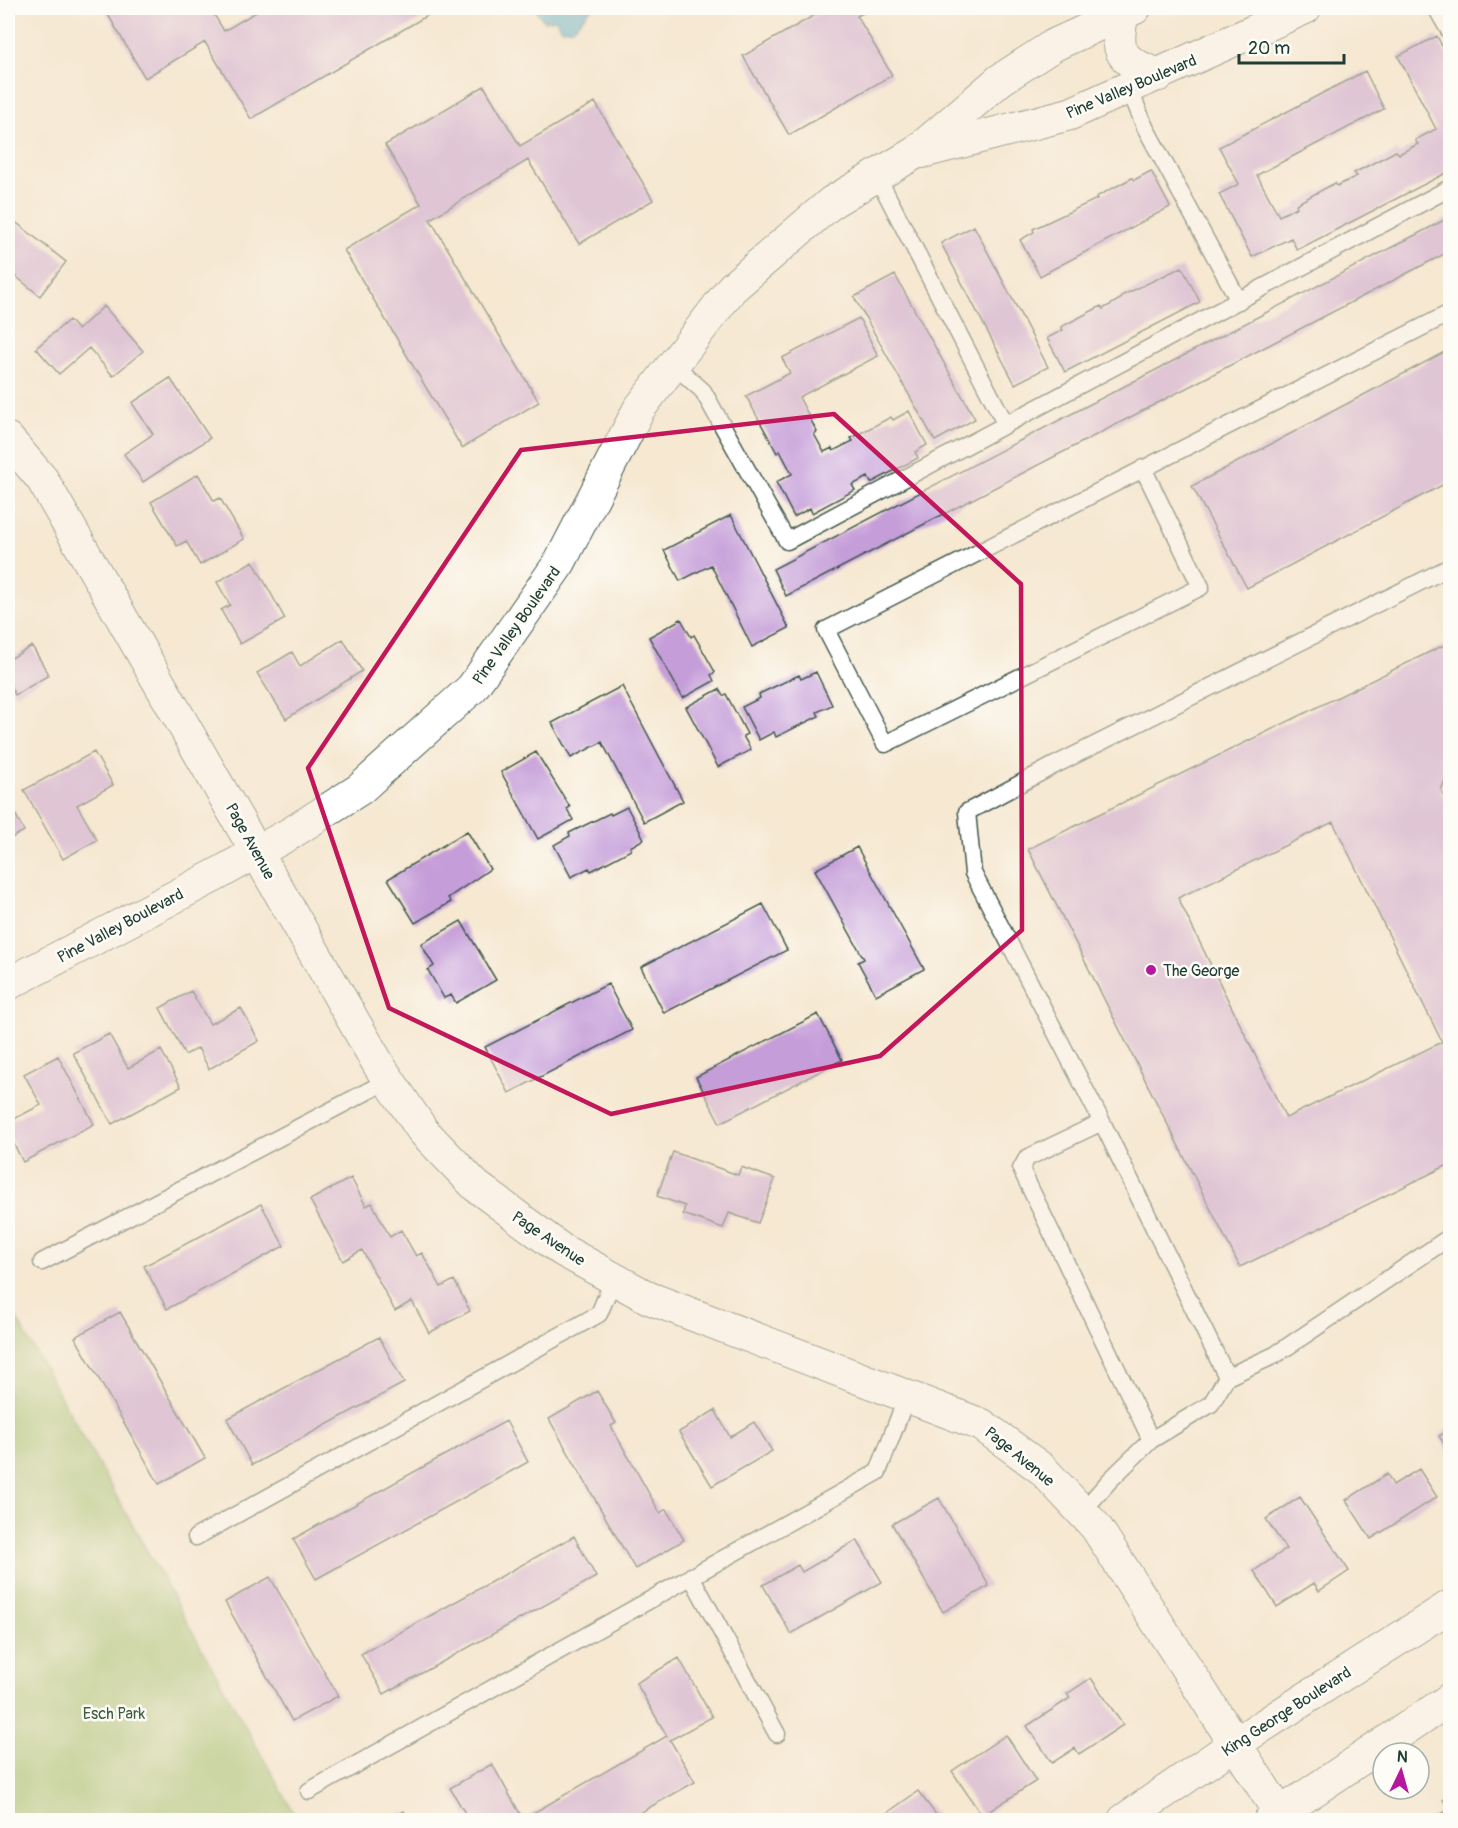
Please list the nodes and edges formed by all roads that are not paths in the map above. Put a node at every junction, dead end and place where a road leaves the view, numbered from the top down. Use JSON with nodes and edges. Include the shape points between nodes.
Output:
{"nodes":[{"id":1,"x":1305,"y":8,"type":"edge"},
{"id":2,"x":1436,"y":8,"type":"edge"},
{"id":3,"x":1119,"y":12,"type":"edge"},
{"id":4,"x":1450,"y":32,"type":"edge"},
{"id":5,"x":1159,"y":75,"type":"junction"},
{"id":6,"x":1129,"y":88,"type":"junction"},
{"id":7,"x":915,"y":153,"type":"junction"},
{"id":8,"x":877,"y":176,"type":"junction"},
{"id":9,"x":1450,"y":188,"type":"edge"},
{"id":10,"x":1239,"y":301,"type":"junction"},
{"id":11,"x":1450,"y":313,"type":"edge"},
{"id":12,"x":674,"y":364,"type":"junction"},
{"id":13,"x":1006,"y":425,"type":"junction"},
{"id":14,"x":8,"y":439,"type":"edge"},
{"id":15,"x":1143,"y":468,"type":"junction"},
{"id":16,"x":1450,"y":567,"type":"edge"},
{"id":17,"x":257,"y":852,"type":"junction"},
{"id":18,"x":8,"y":984,"type":"edge"},
{"id":19,"x":389,"y":1080,"type":"junction"},
{"id":20,"x":1102,"y":1122,"type":"junction"},
{"id":21,"x":1450,"y":1237,"type":"edge"},
{"id":22,"x":42,"y":1262,"type":"dead end"},
{"id":23,"x":614,"y":1278,"type":"junction"},
{"id":24,"x":1227,"y":1377,"type":"junction"},
{"id":25,"x":907,"y":1396,"type":"junction"},
{"id":26,"x":1151,"y":1440,"type":"junction"},
{"id":27,"x":1082,"y":1512,"type":"junction"},
{"id":28,"x":196,"y":1537,"type":"dead end"},
{"id":29,"x":691,"y":1576,"type":"junction"},
{"id":30,"x":1450,"y":1606,"type":"edge"},
{"id":31,"x":1450,"y":1700,"type":"edge"},
{"id":32,"x":777,"y":1734,"type":"dead end"},
{"id":33,"x":1236,"y":1743,"type":"junction"},
{"id":34,"x":309,"y":1791,"type":"dead end"},
{"id":35,"x":1278,"y":1818,"type":"edge"},
{"id":36,"x":1124,"y":1821,"type":"edge"}],
"edges":[{"from":1,"to":5,"type":"street","name":"Pine Valley Boulevard"},
{"from":2,"to":4,"type":"lane"},
{"from":3,"to":5,"type":"street","via":[[1122,56]]},
{"from":3,"to":7,"type":"street","name":"Pine Valley Boulevard","via":[[1054,45],[1000,80]]},
{"from":5,"to":6,"type":"street","name":"Pine Valley Boulevard"},
{"from":6,"to":7,"type":"street","name":"Pine Valley Boulevard","via":[[1070,114]]},
{"from":6,"to":10,"type":"lane","via":[[1145,127]]},
{"from":7,"to":8,"type":"street","name":"Pine Valley Boulevard"},
{"from":8,"to":12,"type":"street","name":"Pine Valley Boulevard","via":[[832,202],[732,288]]},
{"from":8,"to":13,"type":"lane"},
{"from":9,"to":10,"type":"lane"},
{"from":10,"to":13,"type":"lane"},
{"from":11,"to":15,"type":"lane"},
{"from":12,"to":13,"type":"lane","via":[[703,391],[787,541]]},
{"from":12,"to":17,"type":"street","name":"Pine Valley Boulevard","via":[[639,409],[560,561],[472,688],[360,789]]},
{"from":14,"to":17,"type":"street","name":"Page Avenue","via":[[42,479]]},
{"from":15,"to":15,"type":"lane","via":[[826,630],[885,744],[1201,587]]},
{"from":16,"to":20,"type":"lane","via":[[968,812],[972,873]]},
{"from":17,"to":18,"type":"street","name":"Pine Valley Boulevard"},
{"from":17,"to":19,"type":"street","name":"Page Avenue"},
{"from":19,"to":22,"type":"lane"},
{"from":19,"to":23,"type":"street","name":"Page Avenue","via":[[423,1131],[476,1186],[562,1250]]},
{"from":20,"to":24,"type":"lane"},
{"from":20,"to":26,"type":"lane","via":[[1027,1158],[1021,1169]]},
{"from":21,"to":24,"type":"lane","via":[[1275,1355]]},
{"from":23,"to":25,"type":"street","name":"Page Avenue","via":[[649,1298]]},
{"from":23,"to":28,"type":"lane","via":[[599,1314]]},
{"from":24,"to":26,"type":"lane","via":[[1211,1404]]},
{"from":25,"to":27,"type":"street","name":"Page Avenue","via":[[982,1425],[1042,1469]]},
{"from":25,"to":29,"type":"lane","via":[[878,1472]]},
{"from":26,"to":27,"type":"lane"},
{"from":27,"to":33,"type":"street","name":"Page Avenue","via":[[1096,1527]]},
{"from":29,"to":32,"type":"lane"},
{"from":29,"to":34,"type":"lane"},
{"from":30,"to":33,"type":"street","name":"King George Boulevard"},
{"from":31,"to":35,"type":"street"},
{"from":33,"to":35,"type":"street","name":"Page Avenue"},
{"from":33,"to":36,"type":"street","name":"King George Boulevard"}]}
